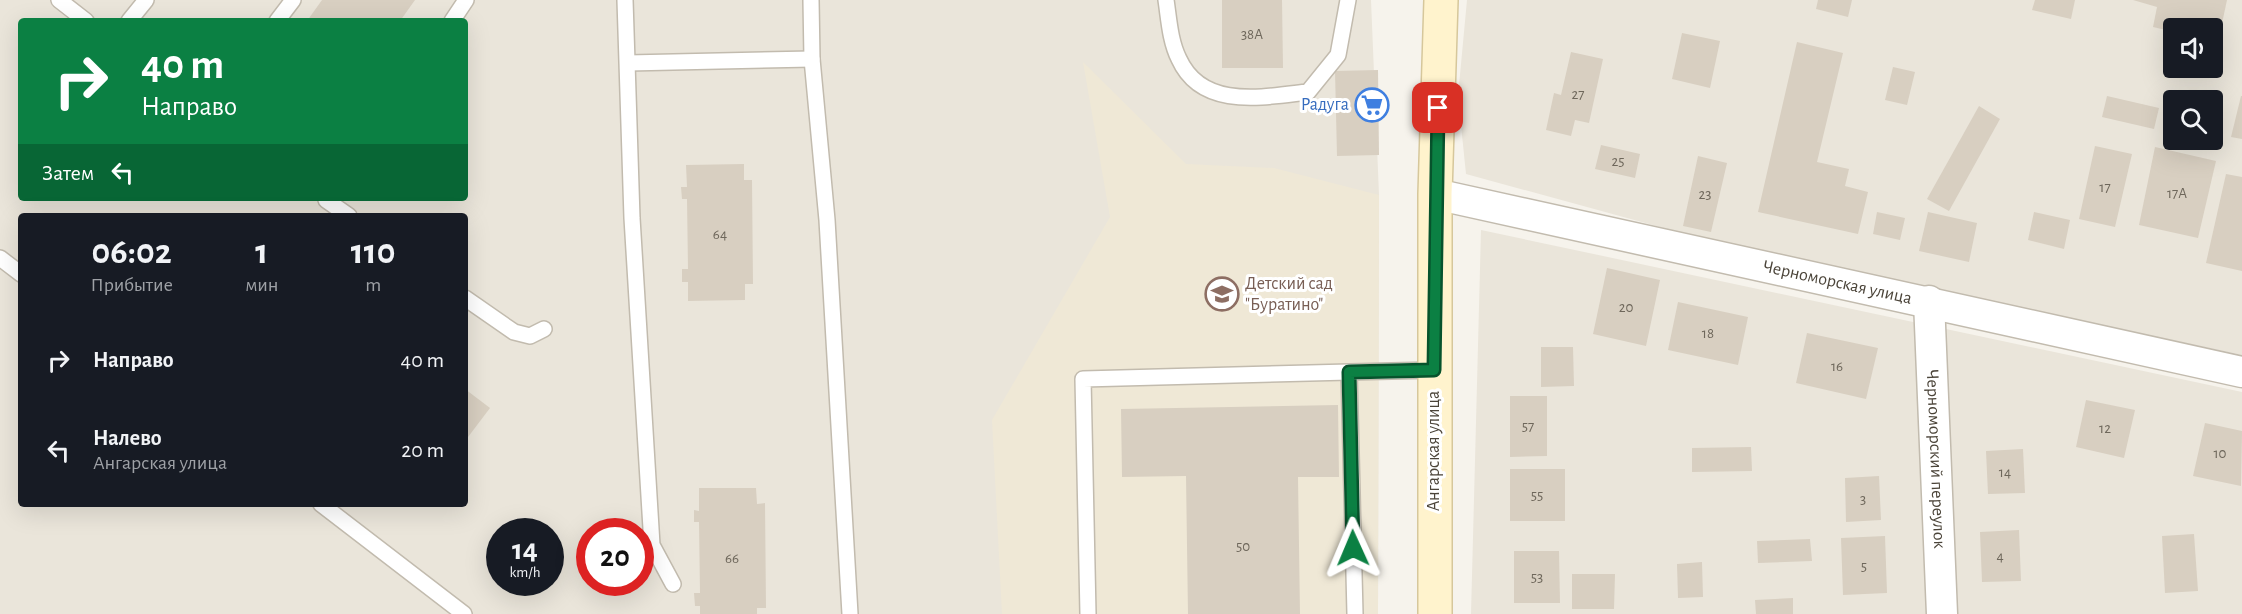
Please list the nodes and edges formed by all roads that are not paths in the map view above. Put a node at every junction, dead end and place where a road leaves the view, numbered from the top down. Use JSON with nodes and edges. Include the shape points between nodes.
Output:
{"nodes":[{"id":1,"x":59,"y":0,"type":"edge"},
{"id":2,"x":146,"y":0,"type":"edge"},
{"id":3,"x":293,"y":0,"type":"edge"},
{"id":4,"x":466,"y":0,"type":"edge"},
{"id":5,"x":625,"y":0,"type":"edge"},
{"id":6,"x":812,"y":0,"type":"edge"},
{"id":7,"x":1166,"y":0,"type":"edge"},
{"id":8,"x":1348,"y":0,"type":"edge"},
{"id":9,"x":1441,"y":0,"type":"edge"},
{"id":10,"x":82,"y":18,"type":"edge"},
{"id":11,"x":131,"y":18,"type":"edge"},
{"id":12,"x":279,"y":18,"type":"edge"},
{"id":13,"x":454,"y":18,"type":"edge"},
{"id":14,"x":812,"y":59,"type":"junction"},
{"id":15,"x":627,"y":63,"type":"junction"},
{"id":16,"x":1435,"y":194,"type":"junction"},
{"id":17,"x":329,"y":201,"type":"edge"},
{"id":18,"x":345,"y":213,"type":"edge"},
{"id":19,"x":0,"y":258,"type":"edge"},
{"id":20,"x":18,"y":272,"type":"edge"},
{"id":21,"x":468,"y":300,"type":"edge"},
{"id":22,"x":1929,"y":301,"type":"junction"},
{"id":23,"x":544,"y":329,"type":"dead end"},
{"id":24,"x":1434,"y":370,"type":"junction"},
{"id":25,"x":1349,"y":372,"type":"junction"},
{"id":26,"x":2242,"y":372,"type":"edge"},
{"id":27,"x":325,"y":507,"type":"edge"},
{"id":28,"x":673,"y":584,"type":"dead end"},
{"id":29,"x":464,"y":614,"type":"edge"},
{"id":30,"x":850,"y":614,"type":"edge"},
{"id":31,"x":1088,"y":614,"type":"edge"},
{"id":32,"x":1355,"y":614,"type":"edge"},
{"id":33,"x":1435,"y":614,"type":"edge"},
{"id":34,"x":1942,"y":614,"type":"edge"}],
"edges":[{"from":1,"to":10,"type":"lane"},
{"from":2,"to":11,"type":"lane"},
{"from":3,"to":12,"type":"lane"},
{"from":4,"to":13,"type":"lane"},
{"from":5,"to":15,"type":"lane"},
{"from":6,"to":14,"type":"lane"},
{"from":7,"to":8,"type":"lane","via":[[1179,60],[1197,85],[1221,95],[1258,98],[1308,92],[1338,55]]},
{"from":9,"to":16,"type":"main road","name":"Ангарская улица"},
{"from":14,"to":15,"type":"lane"},
{"from":14,"to":30,"type":"lane","via":[[827,220]]},
{"from":15,"to":28,"type":"lane","via":[[632,218],[652,545]]},
{"from":16,"to":22,"type":"street","name":"Черноморская улица"},
{"from":16,"to":24,"type":"main road","name":"Ангарская улица"},
{"from":17,"to":18,"type":"lane"},
{"from":19,"to":20,"type":"lane"},
{"from":21,"to":23,"type":"lane","via":[[514,332],[530,336]]},
{"from":22,"to":26,"type":"street","name":"Черноморская улица"},
{"from":22,"to":34,"type":"street","name":"Черноморский переулок"},
{"from":24,"to":25,"type":"lane"},
{"from":24,"to":33,"type":"main road","name":"Ангарская улица"},
{"from":25,"to":31,"type":"lane","via":[[1083,379]]},
{"from":25,"to":32,"type":"lane"},
{"from":27,"to":29,"type":"lane"}]}
